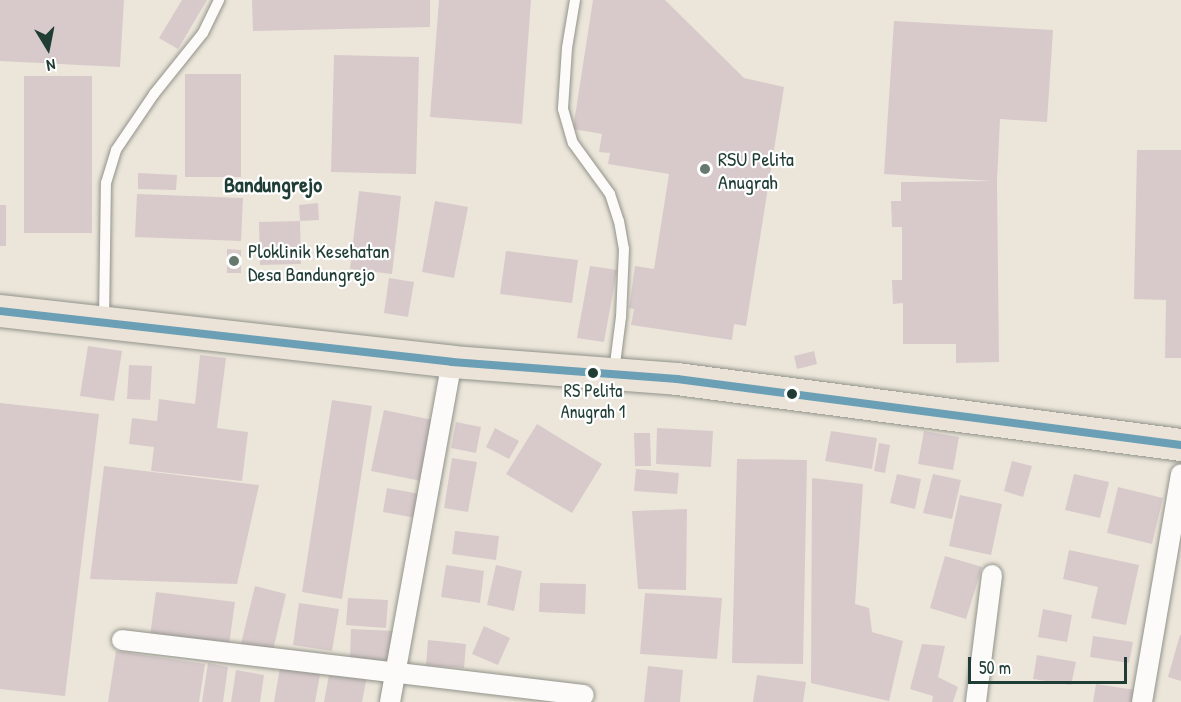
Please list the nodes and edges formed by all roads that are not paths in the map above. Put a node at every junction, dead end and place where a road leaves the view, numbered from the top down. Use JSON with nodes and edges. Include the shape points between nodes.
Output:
{"nodes":[{"id":1,"x":219,"y":0,"type":"edge"},
{"id":2,"x":574,"y":0,"type":"edge"},
{"id":3,"x":0,"y":311,"type":"edge"},
{"id":4,"x":104,"y":321,"type":"junction"},
{"id":5,"x":452,"y":362,"type":"junction"},
{"id":6,"x":613,"y":375,"type":"junction"},
{"id":7,"x":1181,"y":445,"type":"edge"},
{"id":8,"x":1181,"y":474,"type":"edge"},
{"id":9,"x":992,"y":575,"type":"dead end"},
{"id":10,"x":122,"y":640,"type":"dead end"},
{"id":11,"x":396,"y":673,"type":"junction"},
{"id":12,"x":584,"y":695,"type":"dead end"},
{"id":13,"x":390,"y":702,"type":"edge"},
{"id":14,"x":976,"y":702,"type":"edge"},
{"id":15,"x":1144,"y":702,"type":"edge"}],
"edges":[{"from":1,"to":4,"type":"lane","via":[[203,33],[116,150],[106,183]]},
{"from":2,"to":6,"type":"lane","via":[[563,109],[573,143],[610,194],[624,249]]},
{"from":3,"to":4,"type":"main road"},
{"from":4,"to":5,"type":"main road"},
{"from":5,"to":6,"type":"main road"},
{"from":5,"to":11,"type":"street"},
{"from":6,"to":7,"type":"main road","via":[[677,379]]},
{"from":8,"to":15,"type":"street"},
{"from":9,"to":14,"type":"street"},
{"from":10,"to":11,"type":"street"},
{"from":11,"to":12,"type":"street"},
{"from":11,"to":13,"type":"street"}]}
